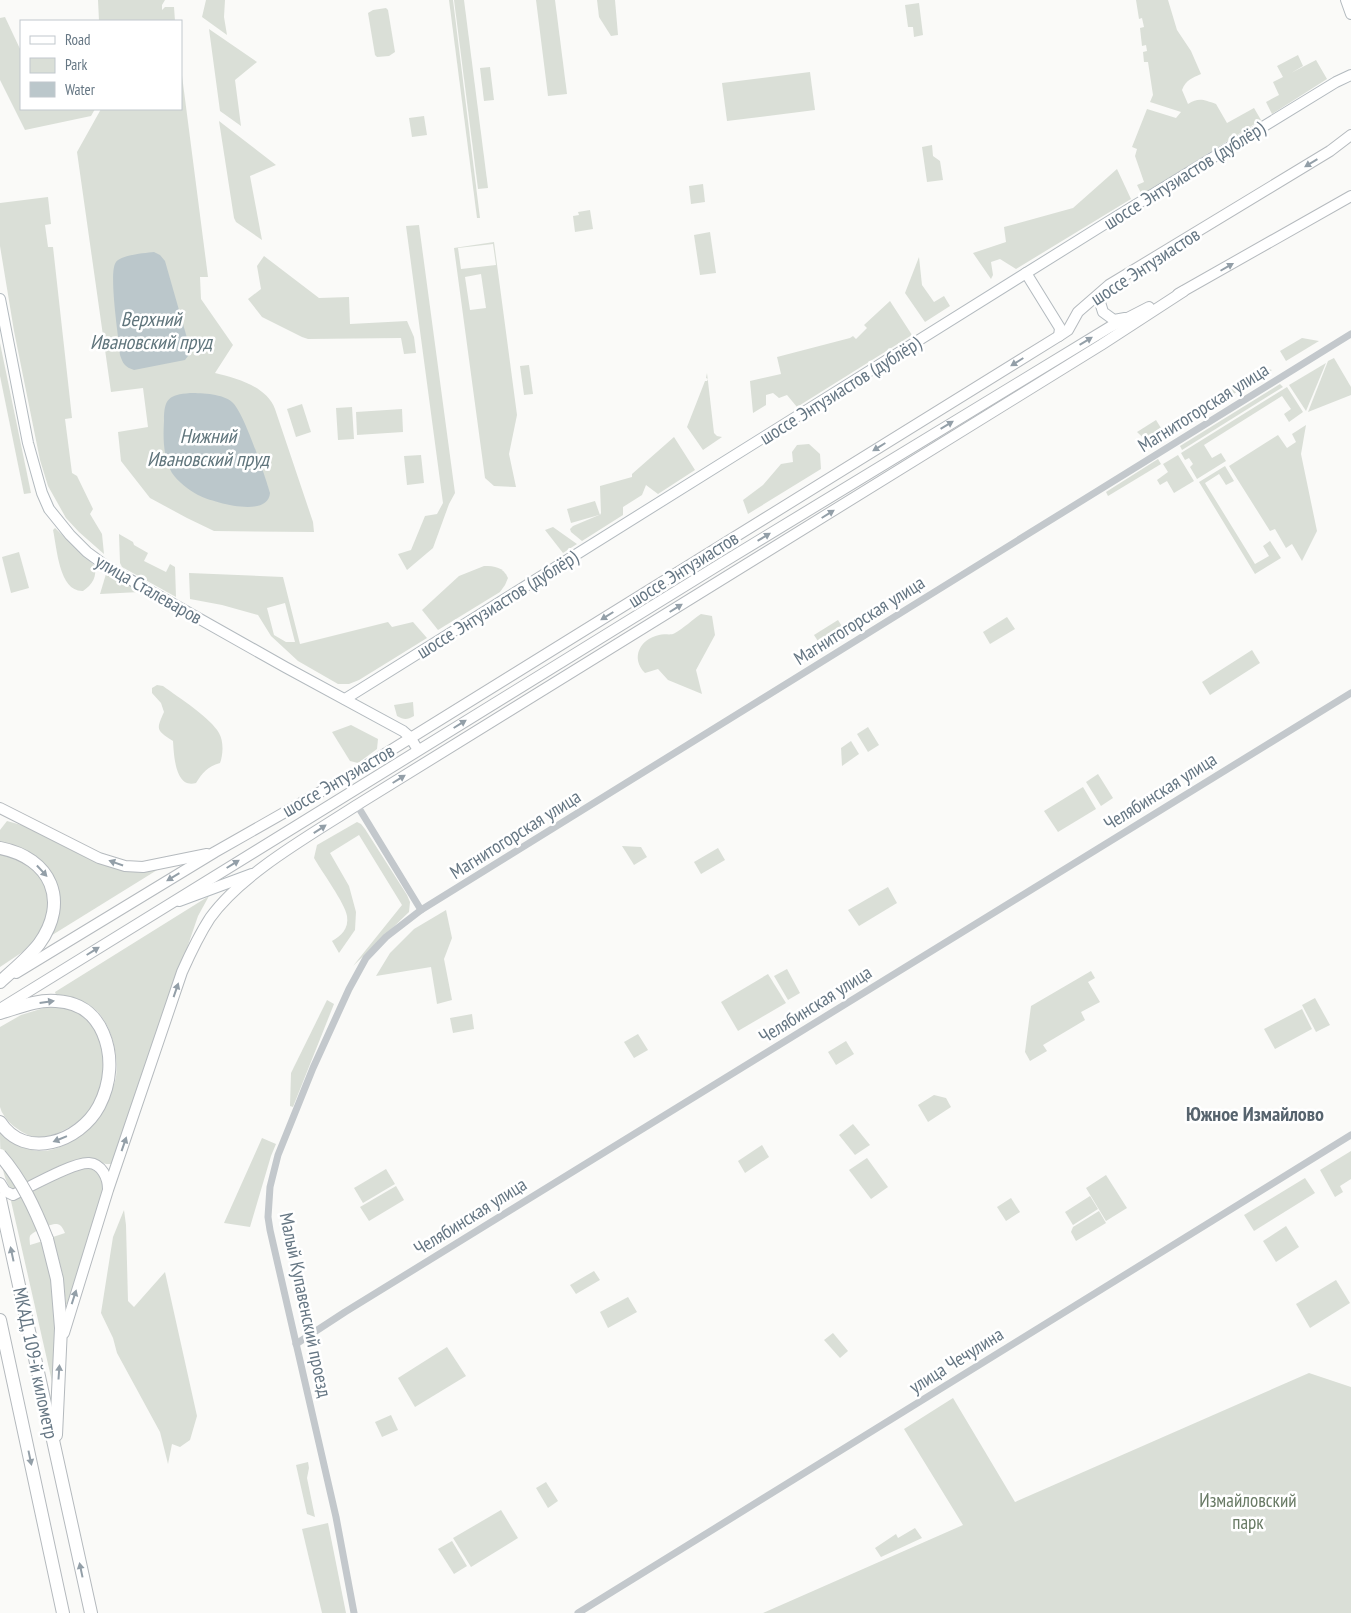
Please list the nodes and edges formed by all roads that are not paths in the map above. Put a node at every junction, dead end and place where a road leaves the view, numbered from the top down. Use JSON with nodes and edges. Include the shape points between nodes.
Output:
{"nodes":[{"id":1,"x":1346,"y":0,"type":"edge"},
{"id":2,"x":1351,"y":14,"type":"edge"},
{"id":3,"x":1351,"y":66,"type":"edge"},
{"id":4,"x":1351,"y":75,"type":"edge"},
{"id":5,"x":1336,"y":82,"type":"junction"},
{"id":6,"x":1351,"y":135,"type":"edge"},
{"id":7,"x":1351,"y":196,"type":"edge"},
{"id":8,"x":1026,"y":273,"type":"junction"},
{"id":9,"x":1109,"y":285,"type":"junction"},
{"id":10,"x":1184,"y":291,"type":"junction"},
{"id":11,"x":0,"y":299,"type":"edge"},
{"id":12,"x":1128,"y":317,"type":"junction"},
{"id":13,"x":1062,"y":331,"type":"junction"},
{"id":14,"x":1351,"y":334,"type":"edge"},
{"id":15,"x":1351,"y":692,"type":"edge"},
{"id":16,"x":345,"y":699,"type":"junction"},
{"id":17,"x":410,"y":737,"type":"junction"},
{"id":18,"x":418,"y":750,"type":"junction"},
{"id":19,"x":357,"y":805,"type":"junction"},
{"id":20,"x":0,"y":808,"type":"edge"},
{"id":21,"x":0,"y":848,"type":"edge"},
{"id":22,"x":215,"y":852,"type":"junction"},
{"id":23,"x":254,"y":874,"type":"junction"},
{"id":24,"x":162,"y":908,"type":"junction"},
{"id":25,"x":421,"y":910,"type":"junction"},
{"id":26,"x":386,"y":937,"type":"joint"},
{"id":27,"x":0,"y":983,"type":"edge"},
{"id":28,"x":0,"y":1009,"type":"edge"},
{"id":29,"x":0,"y":1013,"type":"edge"},
{"id":30,"x":0,"y":1122,"type":"edge"},
{"id":31,"x":1351,"y":1136,"type":"edge"},
{"id":32,"x":0,"y":1155,"type":"edge"},
{"id":33,"x":0,"y":1183,"type":"edge"},
{"id":34,"x":108,"y":1190,"type":"junction"},
{"id":35,"x":0,"y":1199,"type":"edge"},
{"id":36,"x":0,"y":1320,"type":"edge"},
{"id":37,"x":61,"y":1344,"type":"junction"},
{"id":38,"x":296,"y":1344,"type":"junction"},
{"id":39,"x":0,"y":1350,"type":"edge"},
{"id":40,"x":20,"y":1410,"type":"junction"},
{"id":41,"x":56,"y":1455,"type":"junction"},
{"id":42,"x":63,"y":1613,"type":"edge"},
{"id":43,"x":91,"y":1613,"type":"edge"},
{"id":44,"x":354,"y":1613,"type":"edge"},
{"id":45,"x":578,"y":1613,"type":"edge"}],
"edges":[{"from":1,"to":2,"type":"main road"},
{"from":3,"to":5,"type":"main road","name":"шоссе Энтузиастов (дублёр)"},
{"from":4,"to":5,"type":"main road","name":"шоссе Энтузиастов (дублёр)"},
{"from":5,"to":8,"type":"main road","name":"шоссе Энтузиастов (дублёр)"},
{"from":6,"to":9,"type":"main road","name":"шоссе Энтузиастов","one_way":true,"via":[[1330,151]]},
{"from":10,"to":7,"type":"main road","name":"шоссе Энтузиастов","one_way":true},
{"from":8,"to":13,"type":"main road"},
{"from":8,"to":16,"type":"main road","name":"шоссе Энтузиастов (дублёр)"},
{"from":9,"to":12,"type":"main road","via":[[1100,295],[1101,308],[1110,318]]},
{"from":9,"to":13,"type":"main road","name":"шоссе Энтузиастов"},
{"from":10,"to":12,"type":"main road","name":"шоссе Энтузиастов"},
{"from":19,"to":10,"type":"main road","one_way":true},
{"from":11,"to":16,"type":"main road","name":"улица Сталеваров","via":[[36,475],[49,509],[64,528],[106,566]]},
{"from":18,"to":12,"type":"main road","name":"шоссе Энтузиастов","one_way":true},
{"from":13,"to":17,"type":"main road","name":"шоссе Энтузиастов","one_way":true},
{"from":14,"to":25,"type":"street","name":"Магнитогорская улица"},
{"from":15,"to":38,"type":"street","name":"Челябинская улица"},
{"from":16,"to":17,"type":"main road","name":"улица Сталеваров"},
{"from":17,"to":18,"type":"main road","name":"улица Сталеваров"},
{"from":17,"to":22,"type":"main road","name":"шоссе Энтузиастов","via":[[359,770]]},
{"from":24,"to":18,"type":"main road","name":"шоссе Энтузиастов","one_way":true},
{"from":23,"to":19,"type":"main road","one_way":true},
{"from":19,"to":25,"type":"street"},
{"from":22,"to":20,"type":"main road","one_way":true,"via":[[143,866],[125,866],[99,858]]},
{"from":21,"to":27,"type":"highway","one_way":true,"via":[[12,851],[41,868],[55,896],[50,922],[38,944]]},
{"from":22,"to":27,"type":"main road","name":"шоссе Энтузиастов","one_way":true},
{"from":23,"to":24,"type":"main road"},
{"from":34,"to":23,"type":"main road","one_way":true,"via":[[191,952],[211,917]]},
{"from":28,"to":24,"type":"main road","name":"шоссе Энтузиастов","one_way":true},
{"from":25,"to":26,"type":"street","name":"Магнитогорская улица"},
{"from":26,"to":38,"type":"street","name":"Малый Купавенский проезд","via":[[366,958],[349,988],[295,1111],[273,1172],[270,1230]]},
{"from":29,"to":30,"type":"highway","one_way":true,"via":[[54,1000],[75,1004],[88,1012],[100,1026],[106,1039],[110,1072],[99,1107],[88,1122],[61,1140],[32,1144],[14,1137]]},
{"from":31,"to":45,"type":"street","name":"улица Чечулина"},
{"from":32,"to":37,"type":"highway","bridge":true,"via":[[29,1196],[47,1239],[57,1279]]},
{"from":33,"to":34,"type":"main road","via":[[13,1195],[74,1166],[90,1163],[102,1170]]},
{"from":37,"to":34,"type":"main road","one_way":true},
{"from":41,"to":35,"type":"highway","name":"МКАД, 109-й километр","one_way":true},
{"from":36,"to":40,"type":"highway","name":"МКАД, 109-й километр"},
{"from":41,"to":37,"type":"highway","one_way":true},
{"from":38,"to":44,"type":"street","name":"Малый Купавенский проезд"},
{"from":39,"to":40,"type":"highway"},
{"from":40,"to":42,"type":"highway","name":"МКАД, 109-й километр","one_way":true},
{"from":43,"to":41,"type":"highway","name":"МКАД, 109-й километр","one_way":true}]}
